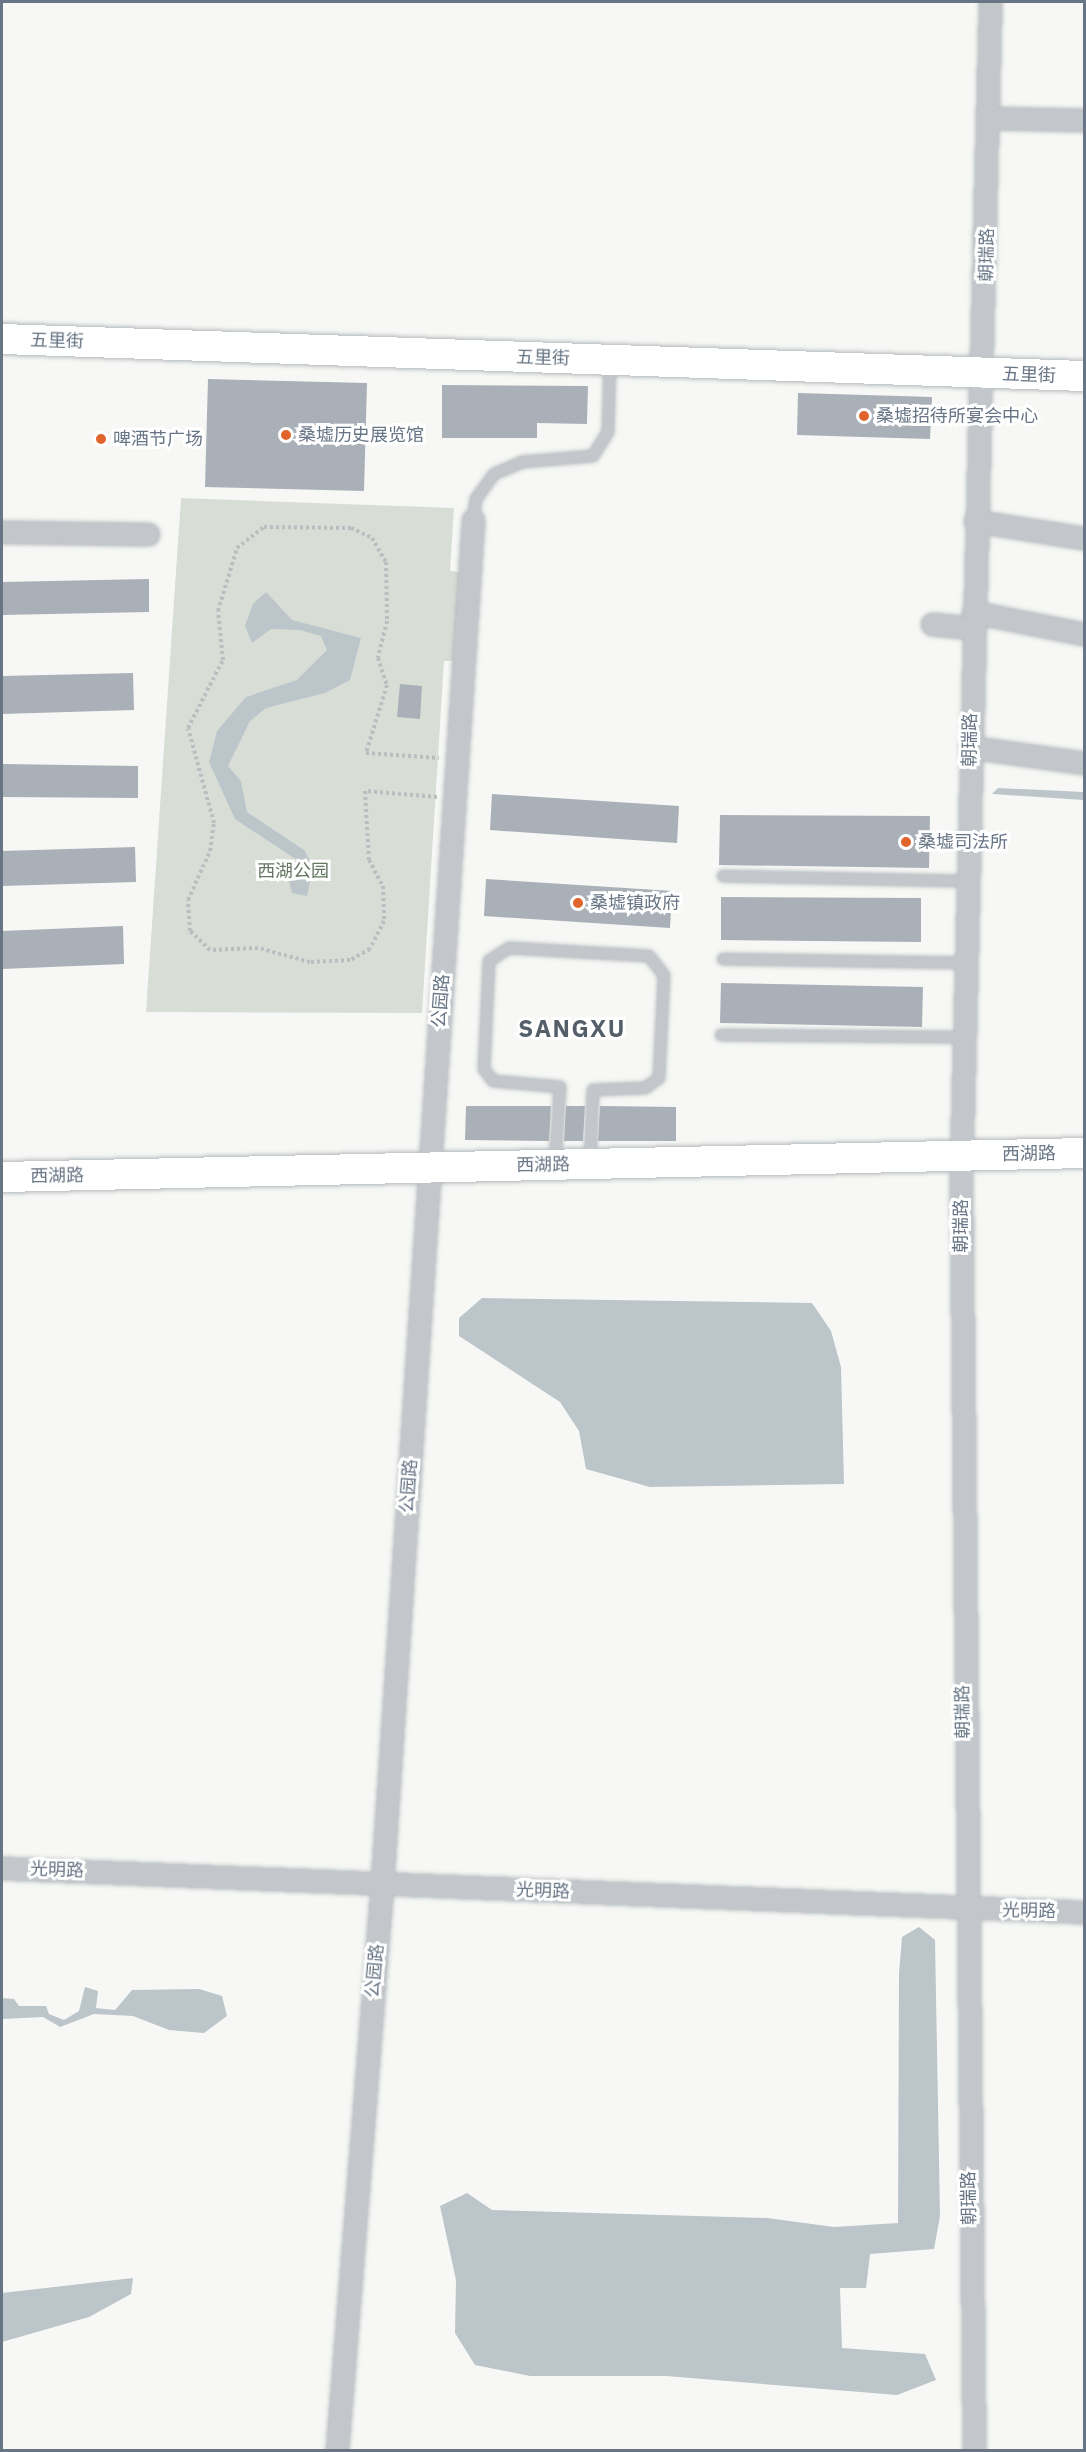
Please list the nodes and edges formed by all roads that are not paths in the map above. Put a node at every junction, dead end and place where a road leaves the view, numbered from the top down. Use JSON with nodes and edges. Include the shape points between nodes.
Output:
{"nodes":[{"id":1,"x":990,"y":2,"type":"edge"},
{"id":2,"x":989,"y":118,"type":"junction"},
{"id":3,"x":1084,"y":120,"type":"edge"},
{"id":4,"x":2,"y":339,"type":"edge"},
{"id":5,"x":610,"y":360,"type":"junction"},
{"id":6,"x":979,"y":373,"type":"junction"},
{"id":7,"x":1084,"y":376,"type":"edge"},
{"id":8,"x":473,"y":520,"type":"joint"},
{"id":9,"x":975,"y":521,"type":"junction"},
{"id":10,"x":2,"y":532,"type":"edge"},
{"id":11,"x":148,"y":534,"type":"dead end"},
{"id":12,"x":1084,"y":538,"type":"edge"},
{"id":13,"x":973,"y":620,"type":"junction"},
{"id":14,"x":932,"y":624,"type":"dead end"},
{"id":15,"x":1084,"y":634,"type":"edge"},
{"id":16,"x":970,"y":747,"type":"junction"},
{"id":17,"x":1084,"y":764,"type":"edge"},
{"id":18,"x":723,"y":876,"type":"dead end"},
{"id":19,"x":967,"y":881,"type":"junction"},
{"id":20,"x":723,"y":959,"type":"dead end"},
{"id":21,"x":965,"y":963,"type":"junction"},
{"id":22,"x":721,"y":1035,"type":"dead end"},
{"id":23,"x":964,"y":1037,"type":"junction"},
{"id":24,"x":1084,"y":1153,"type":"edge"},
{"id":25,"x":590,"y":1164,"type":"junction"},
{"id":26,"x":555,"y":1165,"type":"junction"},
{"id":27,"x":961,"y":1166,"type":"junction"},
{"id":28,"x":1084,"y":1173,"type":"edge"},
{"id":29,"x":2,"y":1177,"type":"edge"},
{"id":30,"x":429,"y":1177,"type":"junction"},
{"id":31,"x":2,"y":1196,"type":"edge"},
{"id":32,"x":2,"y":1868,"type":"edge"},
{"id":33,"x":382,"y":1884,"type":"junction"},
{"id":34,"x":965,"y":1910,"type":"junction"},
{"id":35,"x":1084,"y":1912,"type":"edge"},
{"id":36,"x":337,"y":2451,"type":"edge"},
{"id":37,"x":974,"y":2451,"type":"edge"}],
"edges":[{"from":1,"to":2,"type":"street","name":"朝瑞路"},
{"from":2,"to":3,"type":"street"},
{"from":2,"to":6,"type":"street","name":"朝瑞路","via":[[986,340]]},
{"from":4,"to":5,"type":"main road","name":"五里街"},
{"from":5,"to":6,"type":"main road","name":"五里街"},
{"from":5,"to":8,"type":"lane","via":[[608,432],[592,456],[522,462],[494,474],[476,499]]},
{"from":6,"to":7,"type":"main road","name":"五里街"},
{"from":6,"to":9,"type":"street","name":"朝瑞路"},
{"from":8,"to":30,"type":"street","name":"公园路"},
{"from":9,"to":12,"type":"street"},
{"from":9,"to":13,"type":"street","name":"朝瑞路"},
{"from":10,"to":11,"type":"street"},
{"from":13,"to":14,"type":"street"},
{"from":13,"to":15,"type":"street"},
{"from":13,"to":16,"type":"street","name":"朝瑞路"},
{"from":16,"to":17,"type":"street"},
{"from":16,"to":19,"type":"street","name":"朝瑞路"},
{"from":18,"to":19,"type":"lane"},
{"from":19,"to":21,"type":"street","name":"朝瑞路"},
{"from":20,"to":21,"type":"lane"},
{"from":21,"to":23,"type":"street","name":"朝瑞路"},
{"from":22,"to":23,"type":"lane"},
{"from":23,"to":27,"type":"street","name":"朝瑞路"},
{"from":24,"to":27,"type":"main road","name":"西湖路"},
{"from":25,"to":26,"type":"main road","name":"西湖路"},
{"from":25,"to":26,"type":"lane","via":[[593,1090],[645,1088],[659,1078],[664,975],[649,956],[509,948],[489,961],[484,1069],[493,1081],[560,1087]]},
{"from":25,"to":27,"type":"main road","name":"西湖路"},
{"from":26,"to":30,"type":"main road","name":"西湖路"},
{"from":27,"to":28,"type":"main road","name":"西湖路"},
{"from":27,"to":30,"type":"main road","name":"西湖路"},
{"from":27,"to":34,"type":"street","name":"朝瑞路"},
{"from":29,"to":30,"type":"main road","name":"西湖路"},
{"from":30,"to":31,"type":"main road","name":"西湖路"},
{"from":30,"to":33,"type":"street","name":"公园路"},
{"from":32,"to":33,"type":"street","name":"光明路"},
{"from":33,"to":34,"type":"street","name":"光明路"},
{"from":33,"to":36,"type":"street","name":"公园路"},
{"from":34,"to":35,"type":"street","name":"光明路"},
{"from":34,"to":37,"type":"street","name":"朝瑞路"}]}
